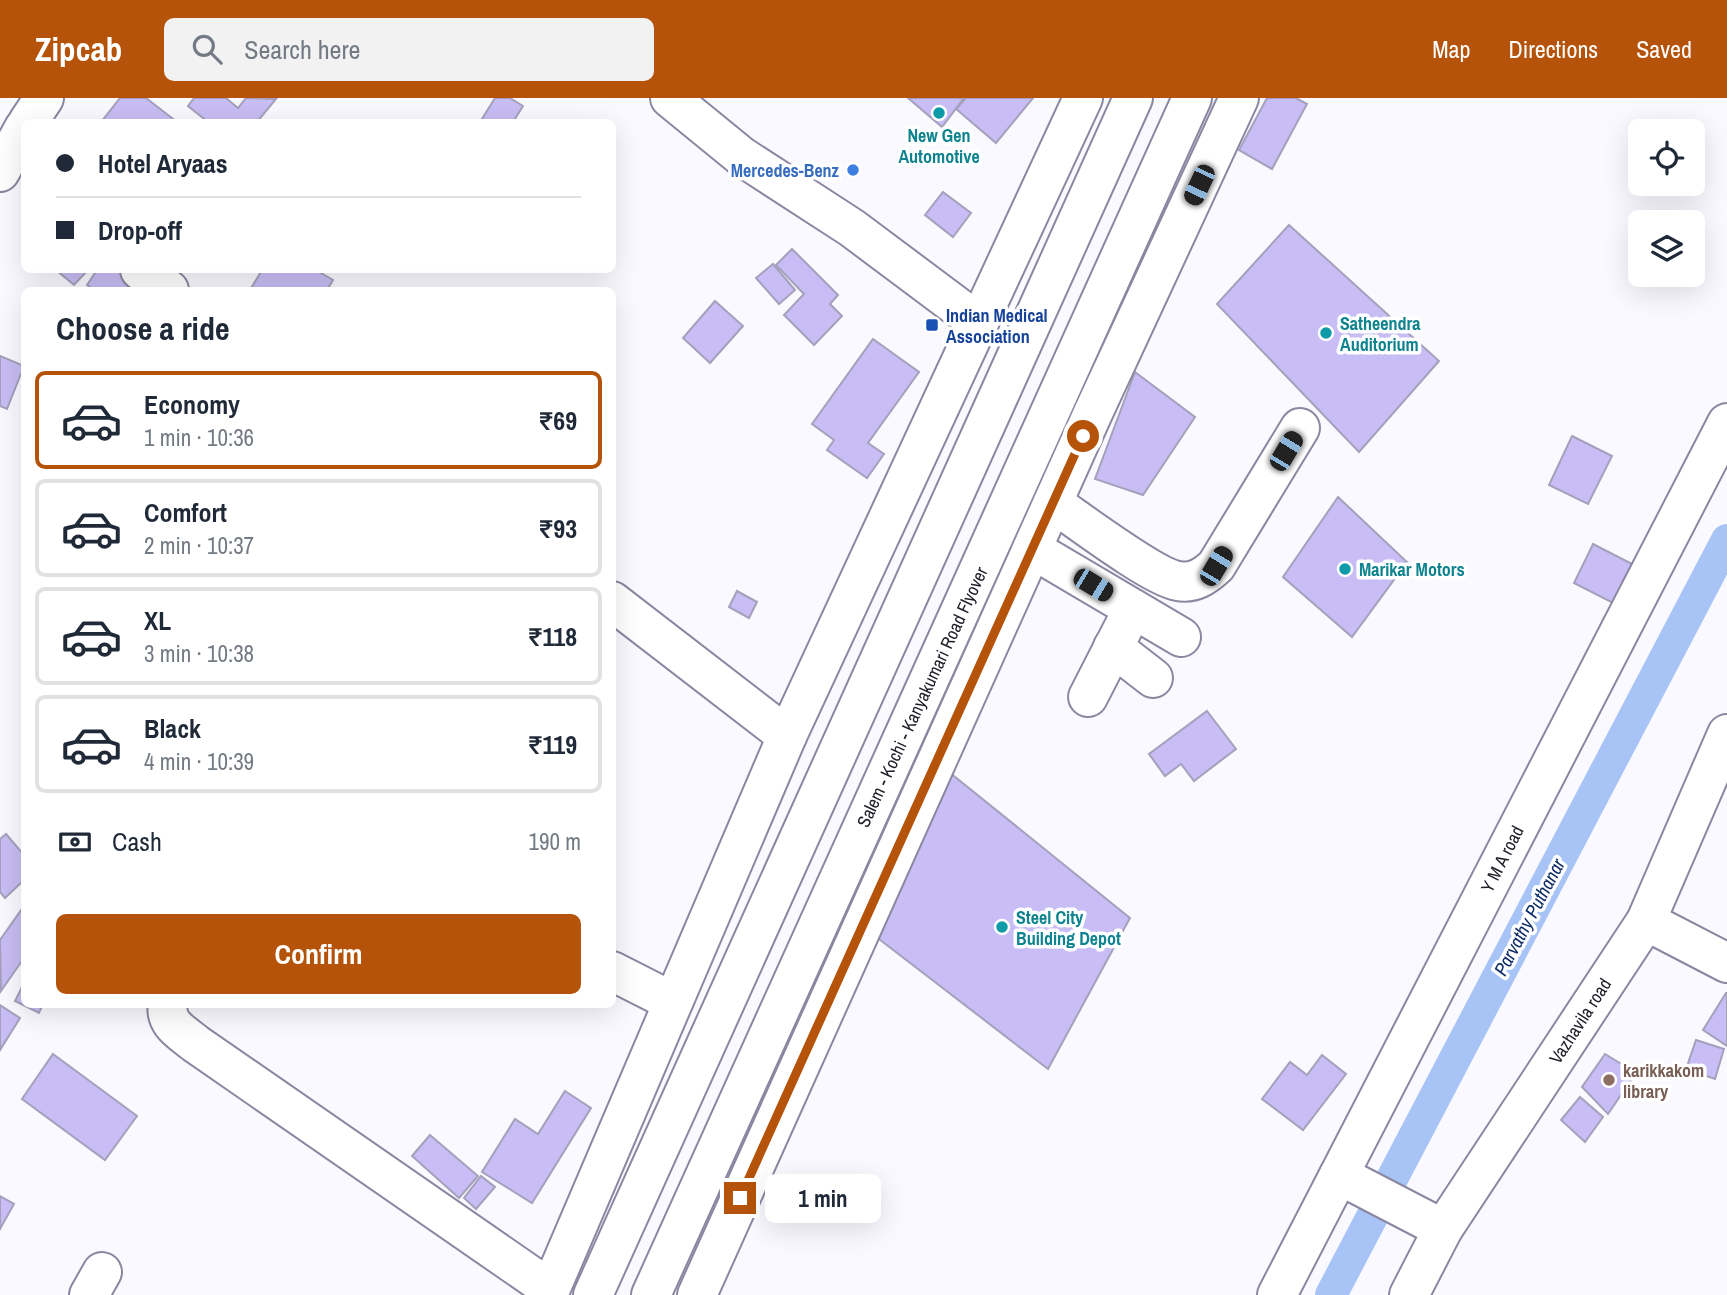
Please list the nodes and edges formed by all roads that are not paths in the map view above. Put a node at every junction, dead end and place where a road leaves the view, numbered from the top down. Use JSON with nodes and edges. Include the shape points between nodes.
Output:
{"nodes":[{"id":1,"x":670,"y":98,"type":"edge"},
{"id":2,"x":1083,"y":98,"type":"edge"},
{"id":3,"x":1133,"y":98,"type":"edge"},
{"id":4,"x":1192,"y":98,"type":"edge"},
{"id":5,"x":1239,"y":98,"type":"edge"},
{"id":6,"x":21,"y":138,"type":"edge"},
{"id":7,"x":10,"y":172,"type":"edge"},
{"id":8,"x":144,"y":273,"type":"edge"},
{"id":9,"x":165,"y":287,"type":"edge"},
{"id":10,"x":979,"y":323,"type":"junction"},
{"id":11,"x":1727,"y":423,"type":"edge"},
{"id":12,"x":1300,"y":428,"type":"dead end"},
{"id":13,"x":1053,"y":503,"type":"junction"},
{"id":14,"x":1032,"y":549,"type":"junction"},
{"id":15,"x":616,"y":604,"type":"edge"},
{"id":16,"x":1133,"y":609,"type":"junction"},
{"id":17,"x":1181,"y":637,"type":"dead end"},
{"id":18,"x":1113,"y":648,"type":"junction"},
{"id":19,"x":1153,"y":678,"type":"dead end"},
{"id":20,"x":1088,"y":697,"type":"dead end"},
{"id":21,"x":1727,"y":734,"type":"edge"},
{"id":22,"x":787,"y":736,"type":"junction"},
{"id":23,"x":1646,"y":921,"type":"junction"},
{"id":24,"x":1727,"y":963,"type":"edge"},
{"id":25,"x":616,"y":973,"type":"edge"},
{"id":26,"x":673,"y":1002,"type":"junction"},
{"id":27,"x":168,"y":1008,"type":"edge"},
{"id":28,"x":1348,"y":1179,"type":"junction"},
{"id":29,"x":1434,"y":1225,"type":"junction"},
{"id":30,"x":549,"y":1292,"type":"edge"},
{"id":31,"x":593,"y":1295,"type":"edge"},
{"id":32,"x":651,"y":1295,"type":"edge"},
{"id":33,"x":697,"y":1295,"type":"edge"},
{"id":34,"x":1277,"y":1295,"type":"edge"},
{"id":35,"x":1409,"y":1295,"type":"edge"}],
"edges":[{"from":1,"to":10,"type":"main road","via":[[741,156],[852,228]]},
{"from":2,"to":10,"type":"main road"},
{"from":3,"to":31,"type":"main road"},
{"from":4,"to":32,"type":"main road","name":"Salem - Kochi - Kanyakumari Road Flyover"},
{"from":5,"to":13,"type":"main road"},
{"from":6,"to":7,"type":"main road"},
{"from":8,"to":9,"type":"main road"},
{"from":10,"to":22,"type":"main road"},
{"from":11,"to":28,"type":"main road","name":"Y M A road"},
{"from":12,"to":13,"type":"main road","via":[[1216,566],[1191,582],[1166,577]]},
{"from":13,"to":14,"type":"main road"},
{"from":14,"to":16,"type":"main road"},
{"from":14,"to":33,"type":"main road"},
{"from":15,"to":22,"type":"main road"},
{"from":16,"to":17,"type":"main road"},
{"from":16,"to":18,"type":"main road"},
{"from":18,"to":19,"type":"main road"},
{"from":18,"to":20,"type":"main road"},
{"from":21,"to":23,"type":"main road","name":"Vazhavila road"},
{"from":22,"to":26,"type":"main road"},
{"from":23,"to":24,"type":"main road"},
{"from":23,"to":29,"type":"main road","name":"Vazhavila road"},
{"from":25,"to":26,"type":"main road"},
{"from":26,"to":30,"type":"main road"},
{"from":27,"to":30,"type":"main road","via":[[170,1023],[196,1044]]},
{"from":28,"to":29,"type":"main road"},
{"from":28,"to":34,"type":"main road","name":"Y M A road"},
{"from":29,"to":35,"type":"main road","name":"Vazhavila road"}]}
